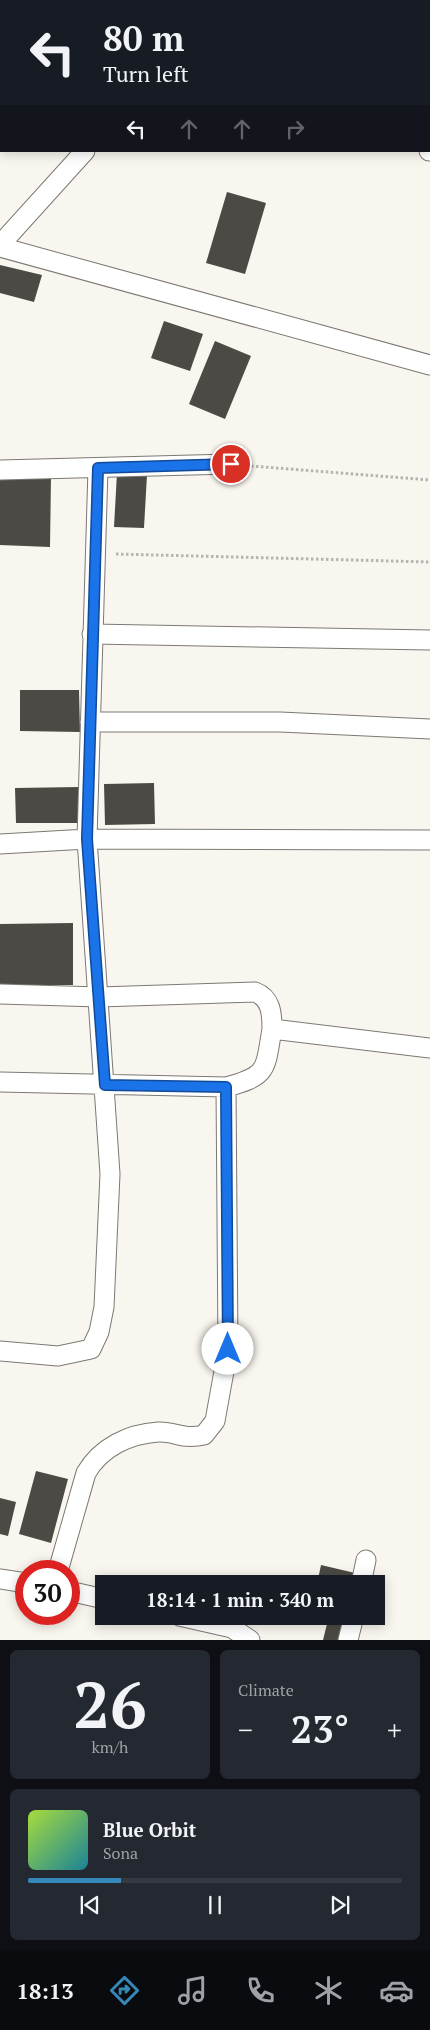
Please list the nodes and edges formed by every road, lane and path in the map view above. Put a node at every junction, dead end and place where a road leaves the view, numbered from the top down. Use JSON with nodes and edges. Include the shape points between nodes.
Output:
{"nodes":[{"id":1,"x":84,"y":152,"type":"edge"},
{"id":2,"x":0,"y":246,"type":"edge"},
{"id":3,"x":430,"y":366,"type":"edge"},
{"id":4,"x":231,"y":464,"type":"joint"},
{"id":5,"x":98,"y":468,"type":"junction"},
{"id":6,"x":0,"y":470,"type":"edge"},
{"id":7,"x":430,"y":480,"type":"edge"},
{"id":8,"x":95,"y":554,"type":"junction"},
{"id":9,"x":430,"y":562,"type":"edge"},
{"id":10,"x":92,"y":634,"type":"junction"},
{"id":11,"x":430,"y":640,"type":"edge"},
{"id":12,"x":90,"y":722,"type":"junction"},
{"id":13,"x":430,"y":729,"type":"edge"},
{"id":14,"x":87,"y":839,"type":"junction"},
{"id":15,"x":430,"y":840,"type":"edge"},
{"id":16,"x":0,"y":844,"type":"edge"},
{"id":17,"x":0,"y":994,"type":"edge"},
{"id":18,"x":99,"y":997,"type":"junction"},
{"id":19,"x":272,"y":1029,"type":"junction"},
{"id":20,"x":430,"y":1048,"type":"edge"},
{"id":21,"x":0,"y":1082,"type":"edge"},
{"id":22,"x":105,"y":1085,"type":"junction"},
{"id":23,"x":226,"y":1087,"type":"junction"},
{"id":24,"x":0,"y":1351,"type":"edge"},
{"id":25,"x":61,"y":1560,"type":"edge"},
{"id":26,"x":366,"y":1560,"type":"dead end"},
{"id":27,"x":363,"y":1575,"type":"edge"},
{"id":28,"x":0,"y":1579,"type":"edge"},
{"id":29,"x":15,"y":1581,"type":"edge"},
{"id":30,"x":80,"y":1594,"type":"edge"},
{"id":31,"x":95,"y":1597,"type":"edge"},
{"id":32,"x":219,"y":1625,"type":"edge"},
{"id":33,"x":352,"y":1625,"type":"edge"},
{"id":34,"x":250,"y":1640,"type":"edge"},
{"id":35,"x":348,"y":1640,"type":"edge"}],
"edges":[{"from":1,"to":2,"type":"street"},
{"from":2,"to":3,"type":"street"},
{"from":4,"to":5,"type":"street"},
{"from":4,"to":7,"type":"path"},
{"from":5,"to":6,"type":"street"},
{"from":5,"to":8,"type":"street"},
{"from":8,"to":9,"type":"path"},
{"from":8,"to":10,"type":"street"},
{"from":10,"to":11,"type":"street"},
{"from":10,"to":12,"type":"street"},
{"from":12,"to":13,"type":"street","via":[[280,722]]},
{"from":12,"to":14,"type":"street"},
{"from":14,"to":15,"type":"street"},
{"from":14,"to":16,"type":"street"},
{"from":14,"to":18,"type":"street"},
{"from":17,"to":18,"type":"street"},
{"from":18,"to":19,"type":"street","via":[[255,992],[269,1002]]},
{"from":18,"to":22,"type":"street"},
{"from":19,"to":20,"type":"street"},
{"from":19,"to":23,"type":"street","via":[[265,1066],[260,1075]]},
{"from":21,"to":22,"type":"street"},
{"from":22,"to":23,"type":"street"},
{"from":22,"to":24,"type":"street","via":[[110,1174],[104,1307],[99,1332],[91,1349],[77,1353],[58,1356]]},
{"from":23,"to":25,"type":"street","via":[[228,1349],[215,1421],[204,1436],[190,1438],[159,1432],[129,1438],[94,1459],[86,1473]]},
{"from":26,"to":27,"type":"street"},
{"from":28,"to":29,"type":"street"},
{"from":30,"to":31,"type":"street"},
{"from":32,"to":34,"type":"street","via":[[232,1628]]},
{"from":33,"to":35,"type":"street"}]}
